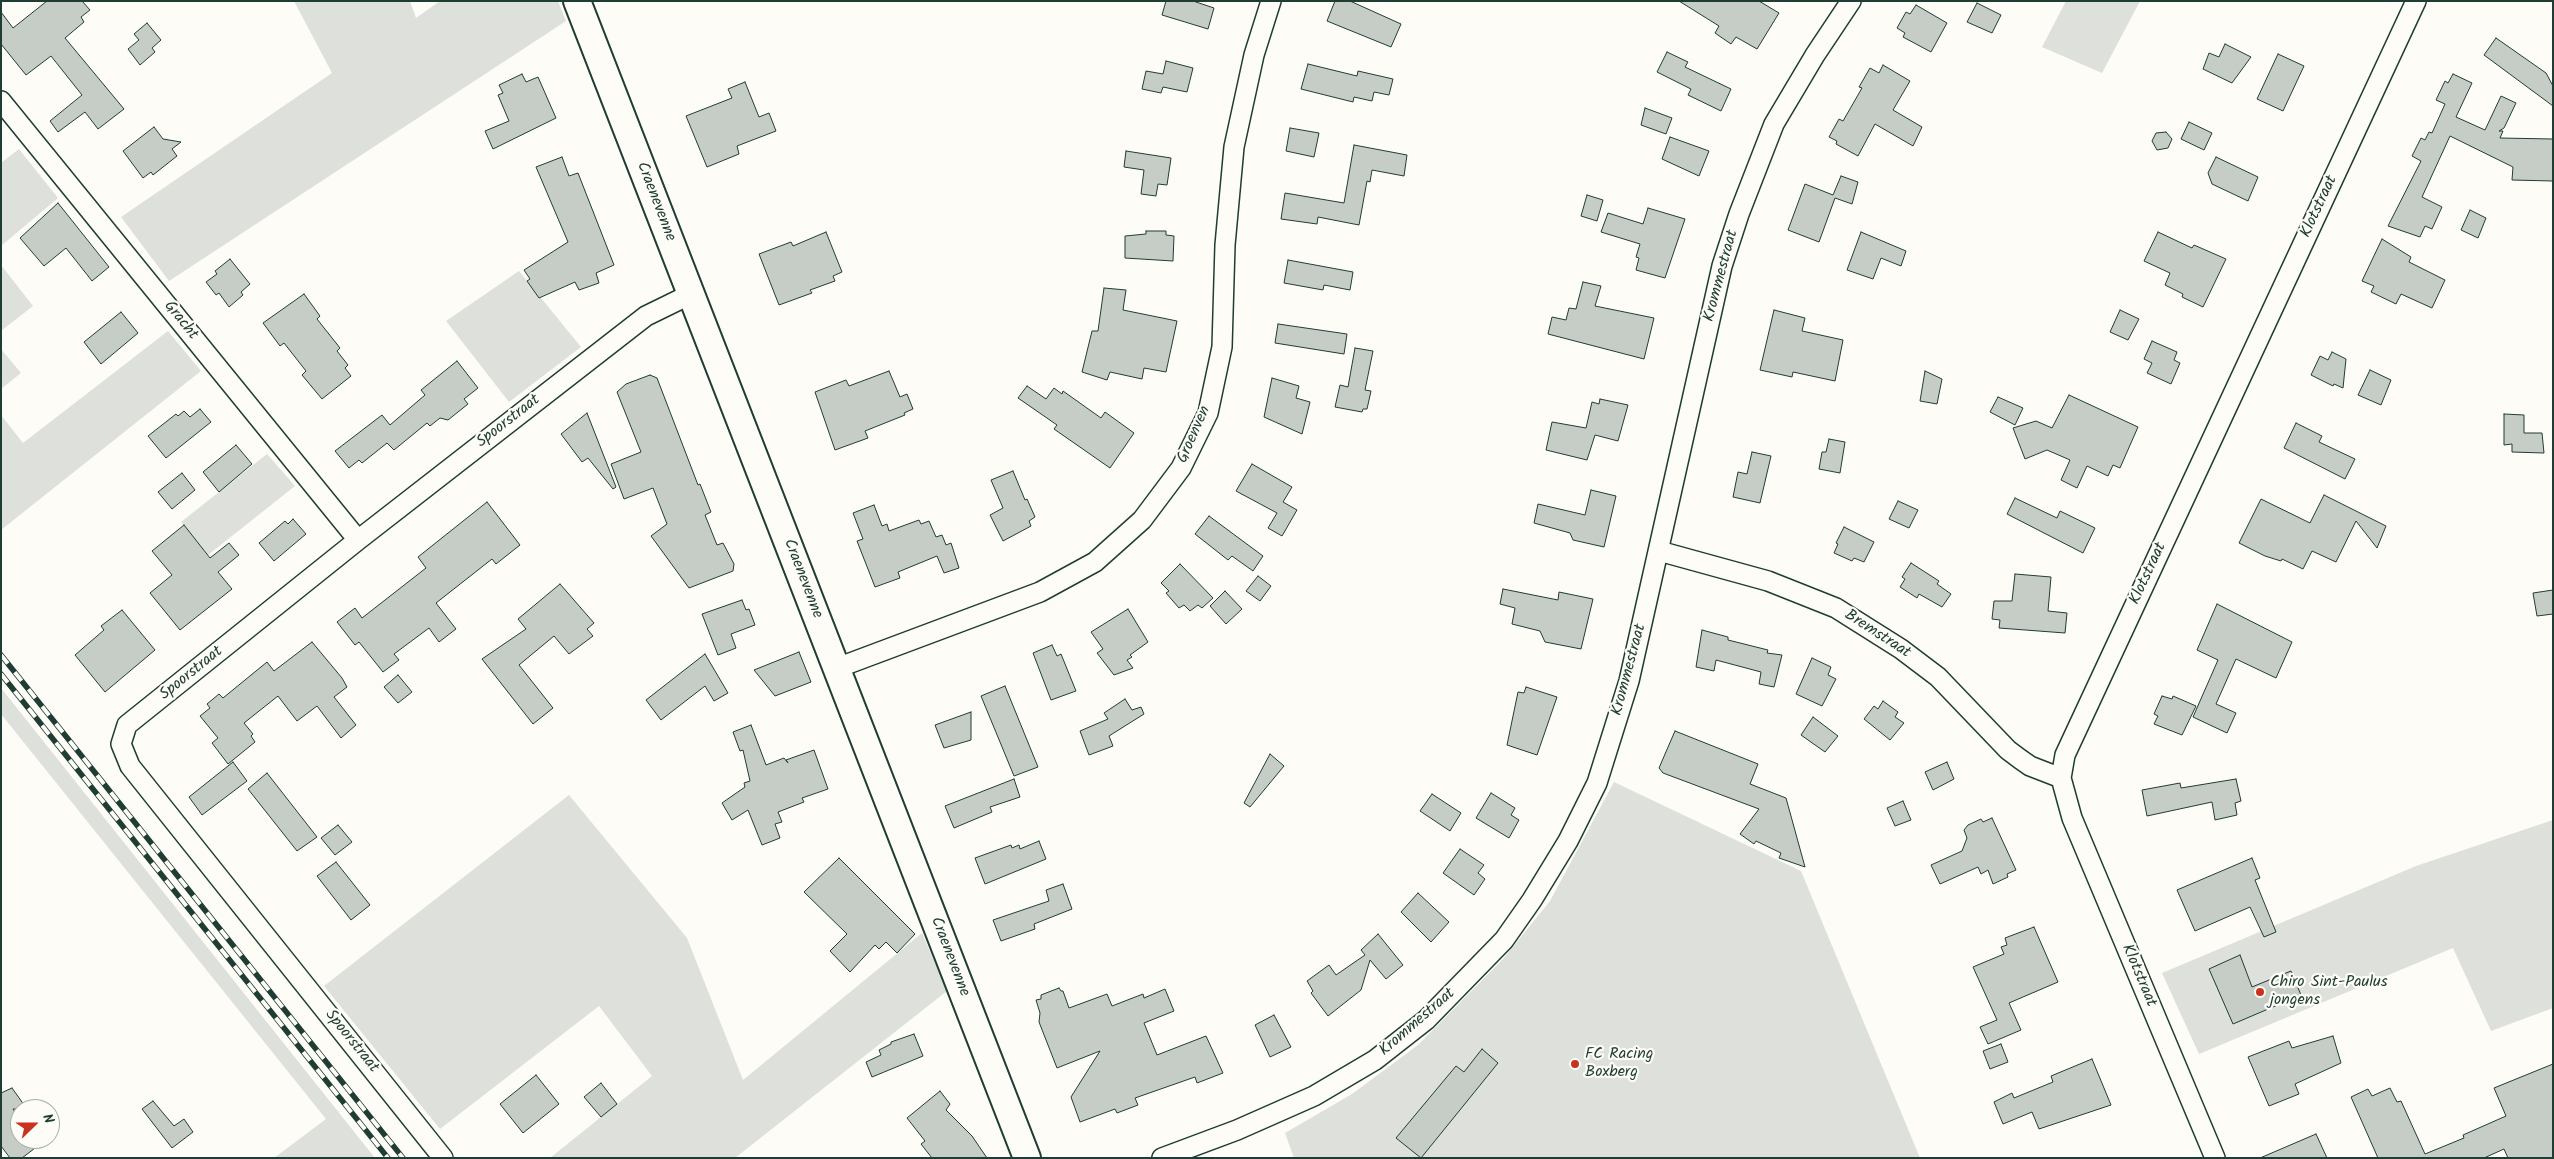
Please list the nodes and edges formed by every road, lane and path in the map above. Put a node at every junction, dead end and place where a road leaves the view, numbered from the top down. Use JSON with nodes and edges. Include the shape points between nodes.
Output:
{"nodes":[{"id":1,"x":577,"y":1,"type":"edge"},
{"id":2,"x":1271,"y":1,"type":"edge"},
{"id":3,"x":1851,"y":1,"type":"edge"},
{"id":4,"x":2416,"y":1,"type":"edge"},
{"id":5,"x":1,"y":102,"type":"edge"},
{"id":6,"x":691,"y":294,"type":"junction"},
{"id":7,"x":358,"y":540,"type":"junction"},
{"id":8,"x":1659,"y":551,"type":"junction"},
{"id":9,"x":837,"y":668,"type":"junction"},
{"id":10,"x":2061,"y":778,"type":"junction"},
{"id":11,"x":444,"y":1158,"type":"edge"},
{"id":12,"x":1027,"y":1158,"type":"edge"},
{"id":13,"x":1162,"y":1158,"type":"edge"},
{"id":14,"x":2215,"y":1158,"type":"edge"}],
"edges":[{"from":1,"to":6,"type":"street","name":"Craenevenne"},
{"from":2,"to":9,"type":"street","name":"Groenven","via":[[1254,55],[1234,147],[1225,244],[1222,347],[1208,413],[1181,468],[1142,520],[1095,562],[1040,592]]},
{"from":3,"to":8,"type":"street","name":"Krommestraat","via":[[1774,124],[1739,214],[1722,266]]},
{"from":4,"to":10,"type":"street","name":"Klotstraat","via":[[2065,754]]},
{"from":5,"to":7,"type":"street","name":"Gracht"},
{"from":6,"to":7,"type":"street","name":"Spoorstraat","via":[[646,316]]},
{"from":6,"to":9,"type":"street","name":"Craenevenne"},
{"from":7,"to":11,"type":"street","name":"Spoorstraat","via":[[127,725],[121,744],[130,766]]},
{"from":8,"to":10,"type":"street","name":"Bremstraat","via":[[1768,581],[1836,608],[1938,677],[2008,750],[2030,766]]},
{"from":8,"to":13,"type":"street","name":"Krommestraat","via":[[1629,681],[1597,784],[1568,840],[1504,940],[1426,1020],[1375,1060],[1314,1096]]},
{"from":9,"to":12,"type":"street","name":"Craenevenne"},
{"from":10,"to":14,"type":"street","name":"Klotstraat","via":[[2072,818]]}]}
